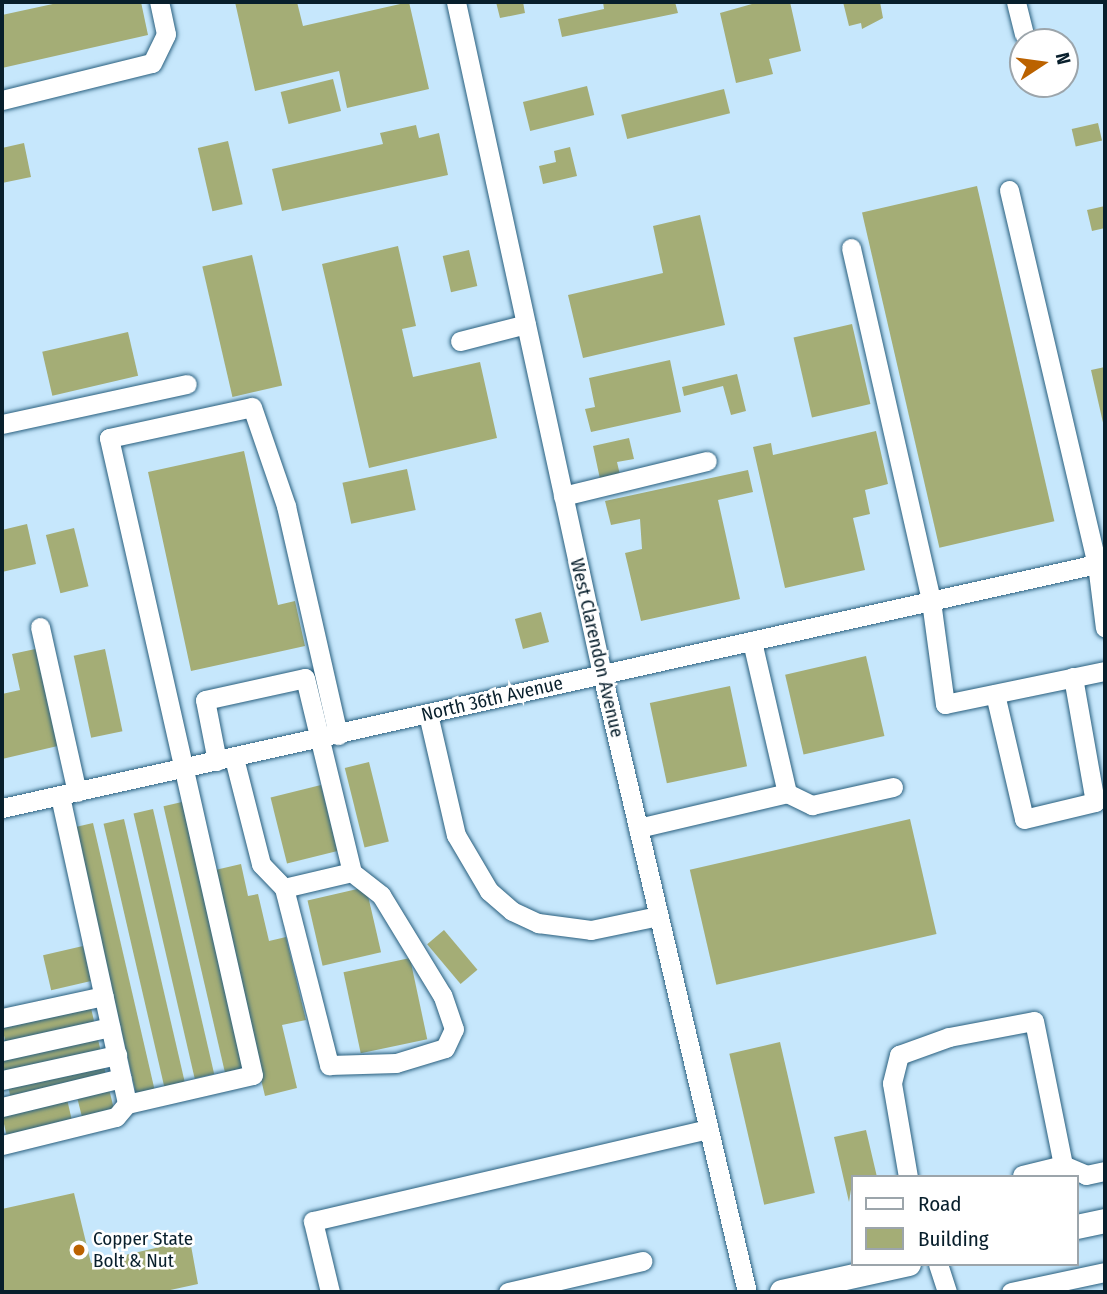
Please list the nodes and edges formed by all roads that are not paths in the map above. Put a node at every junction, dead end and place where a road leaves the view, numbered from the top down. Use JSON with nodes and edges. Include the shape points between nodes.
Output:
{"nodes":[{"id":1,"x":159,"y":2,"type":"edge"},
{"id":2,"x":456,"y":2,"type":"edge"},
{"id":3,"x":1016,"y":2,"type":"edge"},
{"id":4,"x":1022,"y":28,"type":"edge"},
{"id":5,"x":2,"y":100,"type":"edge"},
{"id":6,"x":1009,"y":190,"type":"dead end"},
{"id":7,"x":851,"y":248,"type":"dead end"},
{"id":8,"x":526,"y":324,"type":"junction"},
{"id":9,"x":460,"y":341,"type":"dead end"},
{"id":10,"x":187,"y":383,"type":"dead end"},
{"id":11,"x":2,"y":424,"type":"edge"},
{"id":12,"x":707,"y":461,"type":"dead end"},
{"id":13,"x":563,"y":496,"type":"junction"},
{"id":14,"x":1101,"y":563,"type":"edge"},
{"id":15,"x":931,"y":601,"type":"junction"},
{"id":16,"x":40,"y":627,"type":"dead end"},
{"id":17,"x":1105,"y":628,"type":"edge"},
{"id":18,"x":752,"y":641,"type":"junction"},
{"id":19,"x":1105,"y":671,"type":"edge"},
{"id":20,"x":602,"y":674,"type":"junction"},
{"id":21,"x":1073,"y":677,"type":"junction"},
{"id":22,"x":995,"y":694,"type":"junction"},
{"id":23,"x":428,"y":714,"type":"junction"},
{"id":24,"x":328,"y":737,"type":"junction"},
{"id":25,"x":226,"y":760,"type":"junction"},
{"id":26,"x":184,"y":769,"type":"junction"},
{"id":27,"x":893,"y":787,"type":"dead end"},
{"id":28,"x":787,"y":793,"type":"junction"},
{"id":29,"x":68,"y":794,"type":"junction"},
{"id":30,"x":2,"y":808,"type":"edge"},
{"id":31,"x":638,"y":828,"type":"junction"},
{"id":32,"x":352,"y":872,"type":"junction"},
{"id":33,"x":284,"y":888,"type":"junction"},
{"id":34,"x":658,"y":916,"type":"junction"},
{"id":35,"x":104,"y":996,"type":"junction"},
{"id":36,"x":2,"y":1018,"type":"edge"},
{"id":37,"x":110,"y":1027,"type":"junction"},
{"id":38,"x":2,"y":1051,"type":"edge"},
{"id":39,"x":117,"y":1055,"type":"junction"},
{"id":40,"x":122,"y":1078,"type":"junction"},
{"id":41,"x":2,"y":1081,"type":"edge"},
{"id":42,"x":127,"y":1104,"type":"junction"},
{"id":43,"x":4,"y":1107,"type":"edge"},
{"id":44,"x":708,"y":1129,"type":"junction"},
{"id":45,"x":2,"y":1145,"type":"edge"},
{"id":46,"x":1063,"y":1165,"type":"junction"},
{"id":47,"x":1105,"y":1171,"type":"edge"},
{"id":48,"x":908,"y":1175,"type":"edge"},
{"id":49,"x":1023,"y":1175,"type":"edge"},
{"id":50,"x":1105,"y":1221,"type":"edge"},
{"id":51,"x":1079,"y":1227,"type":"edge"},
{"id":52,"x":642,"y":1261,"type":"dead end"},
{"id":53,"x":900,"y":1266,"type":"edge"},
{"id":54,"x":939,"y":1266,"type":"edge"},
{"id":55,"x":1105,"y":1272,"type":"edge"},
{"id":56,"x":330,"y":1292,"type":"edge"},
{"id":57,"x":508,"y":1292,"type":"edge"},
{"id":58,"x":747,"y":1292,"type":"edge"},
{"id":59,"x":782,"y":1292,"type":"edge"},
{"id":60,"x":947,"y":1292,"type":"edge"},
{"id":61,"x":1012,"y":1292,"type":"edge"}],
"edges":[{"from":1,"to":5,"type":"street","via":[[166,34],[152,64]]},
{"from":2,"to":8,"type":"street","name":"West Clarendon Avenue"},
{"from":3,"to":4,"type":"street"},
{"from":6,"to":14,"type":"street"},
{"from":7,"to":15,"type":"street"},
{"from":8,"to":9,"type":"street"},
{"from":8,"to":13,"type":"street","name":"West Clarendon Avenue"},
{"from":10,"to":11,"type":"street"},
{"from":12,"to":13,"type":"street"},
{"from":13,"to":20,"type":"street","name":"West Clarendon Avenue"},
{"from":14,"to":15,"type":"street","name":"North 36th Avenue"},
{"from":14,"to":17,"type":"street"},
{"from":15,"to":18,"type":"street","name":"North 36th Avenue"},
{"from":15,"to":22,"type":"street","via":[[945,704]]},
{"from":16,"to":29,"type":"street"},
{"from":18,"to":20,"type":"street","name":"North 36th Avenue"},
{"from":18,"to":28,"type":"street"},
{"from":19,"to":21,"type":"street"},
{"from":20,"to":23,"type":"street","name":"North 36th Avenue"},
{"from":20,"to":31,"type":"street","name":"West Clarendon Avenue"},
{"from":21,"to":22,"type":"street"},
{"from":21,"to":22,"type":"street","via":[[1095,802],[1024,819]]},
{"from":23,"to":24,"type":"street","name":"North 36th Avenue"},
{"from":23,"to":34,"type":"street","via":[[456,835],[488,891],[512,911],[538,923],[591,930]]},
{"from":24,"to":25,"type":"street","name":"North 36th Avenue"},
{"from":24,"to":25,"type":"street","via":[[305,678],[205,699]]},
{"from":24,"to":26,"type":"street","via":[[286,506],[252,407],[109,438]]},
{"from":24,"to":32,"type":"street"},
{"from":25,"to":26,"type":"street","name":"North 36th Avenue"},
{"from":25,"to":33,"type":"street","via":[[261,864]]},
{"from":26,"to":29,"type":"street","name":"North 36th Avenue"},
{"from":26,"to":42,"type":"street","via":[[253,1075]]},
{"from":27,"to":28,"type":"street","via":[[812,805]]},
{"from":28,"to":31,"type":"street"},
{"from":29,"to":30,"type":"street","name":"North 36th Avenue"},
{"from":29,"to":35,"type":"street"},
{"from":31,"to":34,"type":"street","name":"West Clarendon Avenue"},
{"from":32,"to":33,"type":"street"},
{"from":32,"to":33,"type":"street","via":[[381,895],[442,995],[454,1029],[445,1048],[396,1063],[329,1065]]},
{"from":34,"to":44,"type":"street","name":"West Clarendon Avenue"},
{"from":35,"to":36,"type":"street"},
{"from":35,"to":37,"type":"street"},
{"from":37,"to":38,"type":"street"},
{"from":37,"to":39,"type":"street"},
{"from":39,"to":40,"type":"street"},
{"from":39,"to":41,"type":"street"},
{"from":40,"to":42,"type":"street"},
{"from":40,"to":43,"type":"street"},
{"from":41,"to":43,"type":"street"},
{"from":42,"to":45,"type":"street","via":[[116,1117]]},
{"from":44,"to":56,"type":"street","via":[[313,1221]]},
{"from":44,"to":58,"type":"street","name":"West Clarendon Avenue"},
{"from":46,"to":47,"type":"street","via":[[1086,1175]]},
{"from":46,"to":48,"type":"street","via":[[1034,1021],[949,1037],[899,1055],[892,1083]]},
{"from":46,"to":49,"type":"street"},
{"from":50,"to":51,"type":"main road"},
{"from":52,"to":57,"type":"street"},
{"from":53,"to":59,"type":"main road"},
{"from":54,"to":60,"type":"street"},
{"from":55,"to":61,"type":"street"}]}
